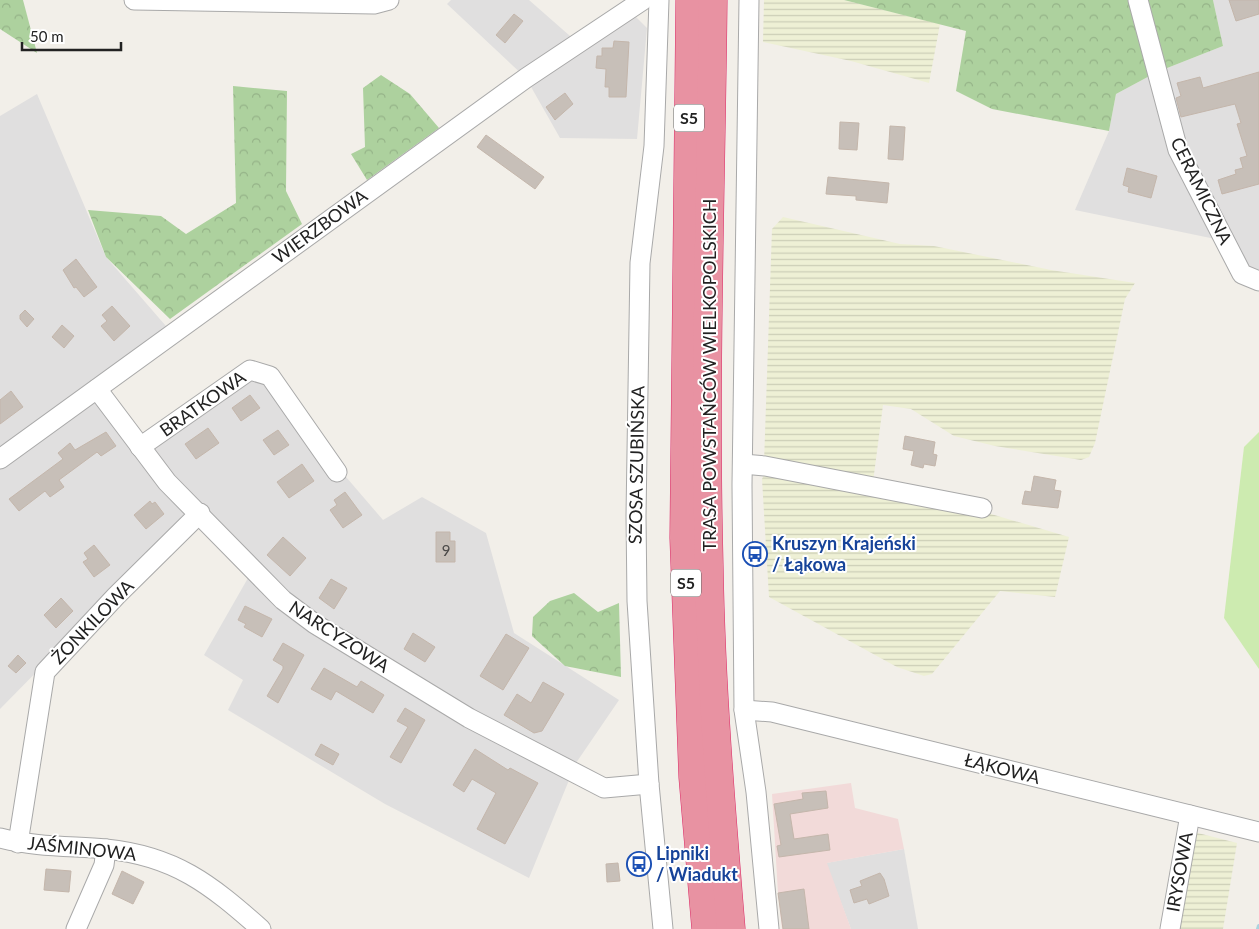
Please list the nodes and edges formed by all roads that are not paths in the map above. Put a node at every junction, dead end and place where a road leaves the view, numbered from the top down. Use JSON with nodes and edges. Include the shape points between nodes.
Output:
{"nodes":[{"id":1,"x":134,"y":0,"type":"edge"},
{"id":2,"x":389,"y":0,"type":"edge"},
{"id":3,"x":643,"y":0,"type":"edge"},
{"id":4,"x":659,"y":0,"type":"edge"},
{"id":5,"x":690,"y":0,"type":"edge"},
{"id":6,"x":713,"y":0,"type":"edge"},
{"id":7,"x":749,"y":0,"type":"edge"},
{"id":8,"x":1138,"y":0,"type":"edge"},
{"id":9,"x":1259,"y":281,"type":"edge"},
{"id":10,"x":97,"y":389,"type":"junction"},
{"id":11,"x":140,"y":447,"type":"junction"},
{"id":12,"x":0,"y":459,"type":"edge"},
{"id":13,"x":743,"y":464,"type":"junction"},
{"id":14,"x":337,"y":472,"type":"dead end"},
{"id":15,"x":982,"y":508,"type":"dead end"},
{"id":16,"x":200,"y":513,"type":"junction"},
{"id":17,"x":744,"y":710,"type":"junction"},
{"id":18,"x":648,"y":784,"type":"junction"},
{"id":19,"x":1190,"y":815,"type":"junction"},
{"id":20,"x":1259,"y":832,"type":"edge"},
{"id":21,"x":9,"y":840,"type":"edge"},
{"id":22,"x":106,"y":849,"type":"junction"},
{"id":23,"x":76,"y":929,"type":"edge"},
{"id":24,"x":261,"y":929,"type":"edge"},
{"id":25,"x":662,"y":929,"type":"edge"},
{"id":26,"x":706,"y":929,"type":"edge"},
{"id":27,"x":731,"y":929,"type":"edge"},
{"id":28,"x":769,"y":929,"type":"edge"},
{"id":29,"x":1170,"y":929,"type":"edge"}],
"edges":[{"from":1,"to":2,"type":"street","via":[[374,4]]},
{"from":3,"to":10,"type":"street","name":"WIERZBOWA","via":[[526,78]]},
{"from":4,"to":18,"type":"street","name":"SZOSA SZUBIŃSKA","via":[[654,146],[640,262],[636,506],[637,601]]},
{"from":5,"to":26,"type":"highway","name":"TRASA POWSTAŃCÓW WIELKOPOLSKICH","number":"S5","via":[[684,538],[693,777]]},
{"from":6,"to":27,"type":"highway","name":"TRASA POWSTAŃCÓW WIELKOPOLSKICH","number":"S5","via":[[707,432],[709,566],[715,734]]},
{"from":7,"to":13,"type":"street"},
{"from":8,"to":9,"type":"street","name":"CERAMICZNA","via":[[1178,150],[1242,274]]},
{"from":10,"to":11,"type":"street","name":"NARCYZOWA"},
{"from":10,"to":12,"type":"street","name":"WIERZBOWA"},
{"from":11,"to":14,"type":"street","name":"BRATKOWA","via":[[250,370],[270,376]]},
{"from":11,"to":16,"type":"street","name":"NARCYZOWA","via":[[167,482]]},
{"from":13,"to":15,"type":"street"},
{"from":13,"to":17,"type":"street"},
{"from":16,"to":18,"type":"street","name":"NARCYZOWA","via":[[283,600],[315,624],[469,718],[604,788]]},
{"from":16,"to":21,"type":"street","name":"ŻONKILOWA","via":[[45,672]]},
{"from":17,"to":19,"type":"street","name":"ŁĄKOWA","via":[[772,712]]},
{"from":17,"to":28,"type":"street","via":[[756,792]]},
{"from":18,"to":25,"type":"street","name":"SZOSA SZUBIŃSKA"},
{"from":19,"to":20,"type":"street","name":"ŁĄKOWA"},
{"from":19,"to":29,"type":"street","name":"IRYSOWA"},
{"from":21,"to":22,"type":"street","name":"JAŚMINOWA"},
{"from":22,"to":23,"type":"street","via":[[104,865]]},
{"from":22,"to":24,"type":"street","name":"JAŚMINOWA","via":[[160,860],[197,877]]}]}
